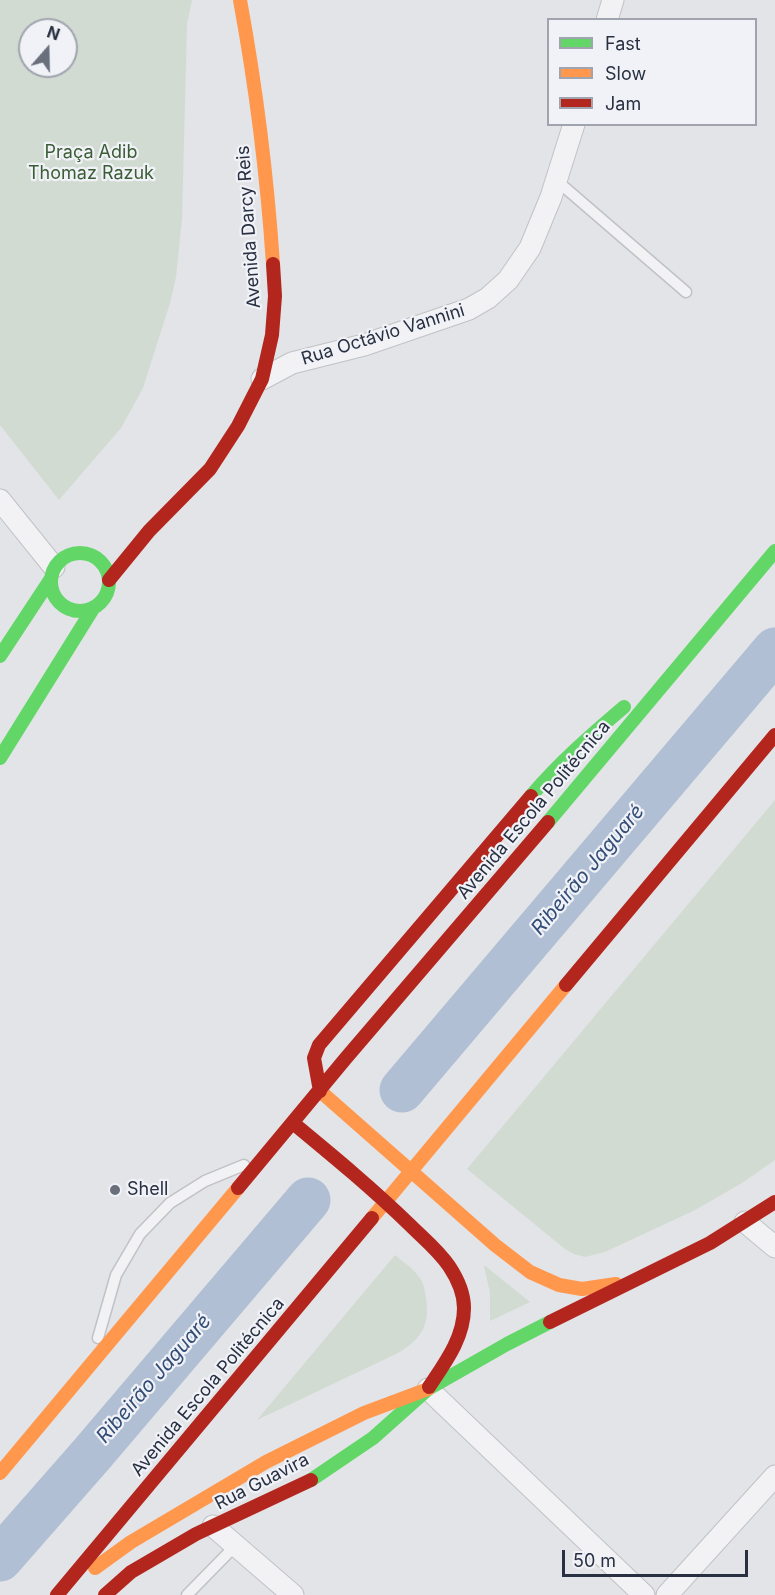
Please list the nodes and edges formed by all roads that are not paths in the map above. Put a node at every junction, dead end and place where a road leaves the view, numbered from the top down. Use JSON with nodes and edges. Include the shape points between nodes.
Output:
{"nodes":[{"id":1,"x":240,"y":0,"type":"edge"},
{"id":2,"x":613,"y":0,"type":"edge"},
{"id":3,"x":608,"y":18,"type":"edge"},
{"id":4,"x":572,"y":126,"type":"edge"},
{"id":5,"x":556,"y":180,"type":"junction"},
{"id":6,"x":686,"y":292,"type":"dead end"},
{"id":7,"x":262,"y":379,"type":"junction"},
{"id":8,"x":0,"y":500,"type":"edge"},
{"id":9,"x":775,"y":551,"type":"edge"},
{"id":10,"x":52,"y":574,"type":"junction"},
{"id":11,"x":109,"y":580,"type":"junction"},
{"id":12,"x":94,"y":607,"type":"junction"},
{"id":13,"x":696,"y":646,"type":"junction"},
{"id":14,"x":0,"y":656,"type":"edge"},
{"id":15,"x":775,"y":735,"type":"edge"},
{"id":16,"x":0,"y":758,"type":"edge"},
{"id":17,"x":320,"y":1091,"type":"junction"},
{"id":18,"x":293,"y":1123,"type":"junction"},
{"id":19,"x":264,"y":1157,"type":"junction"},
{"id":20,"x":411,"y":1171,"type":"junction"},
{"id":21,"x":386,"y":1201,"type":"junction"},
{"id":22,"x":775,"y":1202,"type":"edge"},
{"id":23,"x":745,"y":1222,"type":"junction"},
{"id":24,"x":775,"y":1247,"type":"edge"},
{"id":25,"x":634,"y":1281,"type":"junction"},
{"id":26,"x":91,"y":1364,"type":"junction"},
{"id":27,"x":428,"y":1389,"type":"junction"},
{"id":28,"x":0,"y":1473,"type":"edge"},
{"id":29,"x":775,"y":1476,"type":"edge"},
{"id":30,"x":213,"y":1526,"type":"junction"},
{"id":31,"x":236,"y":1545,"type":"junction"},
{"id":32,"x":58,"y":1594,"type":"edge"},
{"id":33,"x":105,"y":1595,"type":"edge"},
{"id":34,"x":187,"y":1595,"type":"edge"},
{"id":35,"x":293,"y":1595,"type":"edge"},
{"id":36,"x":644,"y":1595,"type":"edge"},
{"id":37,"x":667,"y":1595,"type":"edge"}],
"edges":[{"from":1,"to":7,"type":"main road","name":"Avenida Darcy Reis","via":[[269,201],[275,296],[272,335]]},
{"from":2,"to":3,"type":"street"},
{"from":4,"to":5,"type":"street","name":"Rua Octávio Vannini"},
{"from":5,"to":6,"type":"lane"},
{"from":5,"to":7,"type":"street","name":"Rua Octávio Vannini","via":[[530,248],[508,280],[488,298],[469,309],[364,345],[292,363]]},
{"from":7,"to":11,"type":"main road","name":"Avenida Darcy Reis","via":[[210,469],[149,531]]},
{"from":8,"to":10,"type":"street"},
{"from":9,"to":13,"type":"main road","name":"Avenida Escola Politécnica"},
{"from":10,"to":11,"type":"main road","via":[[66,556],[82,553],[97,558]]},
{"from":10,"to":12,"type":"main road","via":[[54,595],[64,606],[79,611]]},
{"from":10,"to":14,"type":"main road"},
{"from":11,"to":12,"type":"main road","via":[[105,596]]},
{"from":12,"to":16,"type":"main road"},
{"from":13,"to":17,"type":"main road","name":"Avenida Escola Politécnica"},
{"from":13,"to":17,"type":"main road","via":[[549,775],[333,1028],[314,1058]]},
{"from":15,"to":20,"type":"main road","name":"Avenida Escola Politécnica"},
{"from":17,"to":18,"type":"main road","name":"Avenida Escola Politécnica"},
{"from":17,"to":20,"type":"main road"},
{"from":18,"to":19,"type":"main road","name":"Avenida Escola Politécnica"},
{"from":18,"to":21,"type":"main road"},
{"from":19,"to":26,"type":"main road","name":"Avenida Escola Politécnica"},
{"from":19,"to":26,"type":"lane","via":[[187,1192],[170,1203],[140,1234],[116,1275]]},
{"from":20,"to":21,"type":"main road","name":"Avenida Escola Politécnica"},
{"from":20,"to":25,"type":"main road","via":[[530,1272],[559,1285],[582,1289]]},
{"from":21,"to":27,"type":"main road","via":[[444,1258],[459,1284],[464,1307],[456,1343]]},
{"from":21,"to":32,"type":"main road","name":"Avenida Escola Politécnica"},
{"from":22,"to":23,"type":"main road"},
{"from":23,"to":24,"type":"street"},
{"from":23,"to":25,"type":"main road"},
{"from":25,"to":27,"type":"main road","via":[[507,1344]]},
{"from":26,"to":28,"type":"main road","name":"Avenida Escola Politécnica"},
{"from":27,"to":30,"type":"main road","name":"Rua Guavira","via":[[373,1438],[307,1482]]},
{"from":27,"to":32,"type":"main road","via":[[364,1413],[266,1462],[131,1542]]},
{"from":27,"to":36,"type":"street"},
{"from":29,"to":37,"type":"street"},
{"from":30,"to":31,"type":"street"},
{"from":30,"to":33,"type":"main road","name":"Rua Guavira","via":[[131,1572]]},
{"from":31,"to":34,"type":"lane"},
{"from":31,"to":35,"type":"street"}]}
